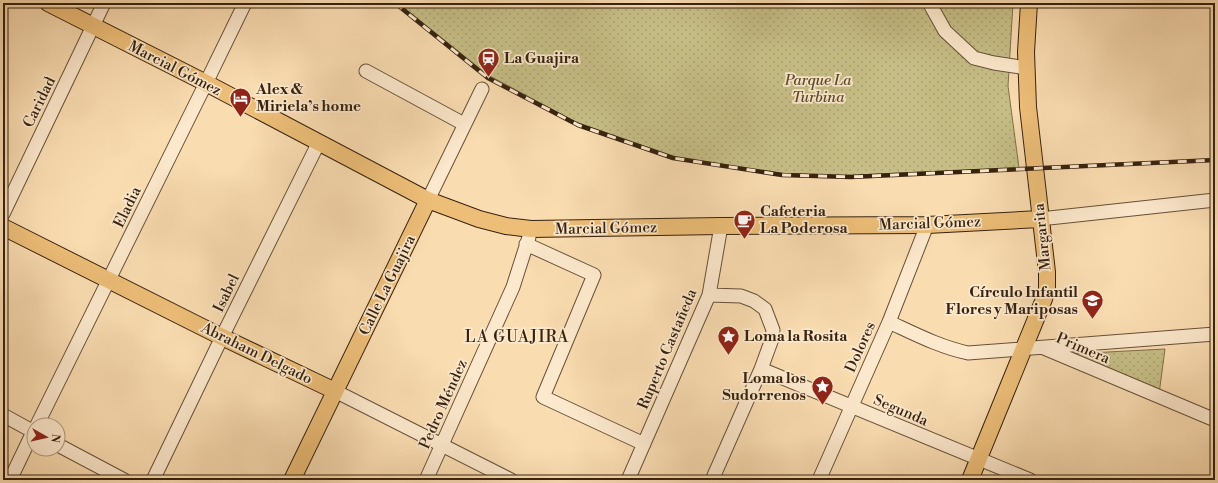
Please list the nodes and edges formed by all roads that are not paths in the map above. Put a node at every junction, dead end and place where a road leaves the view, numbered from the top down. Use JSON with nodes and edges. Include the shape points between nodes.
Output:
{"nodes":[{"id":1,"x":48,"y":3,"type":"edge"},
{"id":2,"x":104,"y":3,"type":"edge"},
{"id":3,"x":245,"y":3,"type":"edge"},
{"id":4,"x":1028,"y":3,"type":"edge"},
{"id":5,"x":932,"y":6,"type":"dead end"},
{"id":6,"x":93,"y":26,"type":"junction"},
{"id":7,"x":1027,"y":68,"type":"junction"},
{"id":8,"x":366,"y":71,"type":"dead end"},
{"id":9,"x":206,"y":83,"type":"junction"},
{"id":10,"x":482,"y":89,"type":"dead end"},
{"id":11,"x":464,"y":124,"type":"junction"},
{"id":12,"x":319,"y":142,"type":"junction"},
{"id":13,"x":428,"y":200,"type":"junction"},
{"id":14,"x":1215,"y":200,"type":"edge"},
{"id":15,"x":3,"y":214,"type":"edge"},
{"id":16,"x":1040,"y":219,"type":"junction"},
{"id":17,"x":927,"y":225,"type":"junction"},
{"id":18,"x":721,"y":226,"type":"junction"},
{"id":19,"x":3,"y":227,"type":"edge"},
{"id":20,"x":531,"y":229,"type":"junction"},
{"id":21,"x":526,"y":244,"type":"junction"},
{"id":22,"x":108,"y":280,"type":"junction"},
{"id":23,"x":709,"y":295,"type":"junction"},
{"id":24,"x":889,"y":322,"type":"junction"},
{"id":25,"x":1215,"y":334,"type":"edge"},
{"id":26,"x":222,"y":337,"type":"junction"},
{"id":27,"x":1024,"y":348,"type":"junction"},
{"id":28,"x":1042,"y":348,"type":"junction"},
{"id":29,"x":761,"y":369,"type":"junction"},
{"id":30,"x":335,"y":391,"type":"junction"},
{"id":31,"x":851,"y":406,"type":"junction"},
{"id":32,"x":3,"y":415,"type":"edge"},
{"id":33,"x":41,"y":417,"type":"edge"},
{"id":34,"x":1215,"y":420,"type":"edge"},
{"id":35,"x":26,"y":426,"type":"edge"},
{"id":36,"x":644,"y":444,"type":"junction"},
{"id":37,"x":442,"y":445,"type":"junction"},
{"id":38,"x":26,"y":448,"type":"edge"},
{"id":39,"x":66,"y":449,"type":"edge"},
{"id":40,"x":978,"y":459,"type":"junction"},
{"id":41,"x":503,"y":478,"type":"edge"},
{"id":42,"x":10,"y":480,"type":"edge"},
{"id":43,"x":124,"y":480,"type":"edge"},
{"id":44,"x":153,"y":480,"type":"edge"},
{"id":45,"x":292,"y":480,"type":"edge"},
{"id":46,"x":426,"y":480,"type":"edge"},
{"id":47,"x":628,"y":480,"type":"edge"},
{"id":48,"x":712,"y":480,"type":"edge"},
{"id":49,"x":819,"y":480,"type":"edge"},
{"id":50,"x":970,"y":480,"type":"edge"},
{"id":51,"x":1030,"y":480,"type":"edge"}],
"edges":[{"from":1,"to":6,"type":"main road","name":"Marcial Gómez"},
{"from":2,"to":6,"type":"street","name":"Caridad"},
{"from":3,"to":9,"type":"street","name":"Eladia"},
{"from":4,"to":7,"type":"main road","name":"Margarita"},
{"from":5,"to":7,"type":"street","via":[[946,31],[974,58]]},
{"from":6,"to":9,"type":"main road","name":"Marcial Gómez"},
{"from":6,"to":15,"type":"street","name":"Caridad"},
{"from":7,"to":16,"type":"main road","name":"Margarita","via":[[1028,107]]},
{"from":8,"to":11,"type":"street"},
{"from":9,"to":12,"type":"main road","name":"Marcial Gómez"},
{"from":9,"to":22,"type":"street","name":"Eladia"},
{"from":10,"to":11,"type":"street","name":"Calle La Guajira"},
{"from":11,"to":13,"type":"street","name":"Calle La Guajira"},
{"from":12,"to":13,"type":"main road","name":"Marcial Gómez"},
{"from":12,"to":26,"type":"street","name":"Isabel"},
{"from":13,"to":20,"type":"main road","name":"Marcial Gómez","via":[[479,219]]},
{"from":13,"to":30,"type":"main road","name":"Calle La Guajira"},
{"from":14,"to":16,"type":"street","name":"Marcial Gómez"},
{"from":16,"to":17,"type":"main road","name":"Marcial Gómez"},
{"from":16,"to":27,"type":"main road","name":"Margarita","via":[[1047,289]]},
{"from":17,"to":18,"type":"main road","name":"Marcial Gómez"},
{"from":17,"to":24,"type":"street","name":"Dolores"},
{"from":18,"to":20,"type":"main road","name":"Marcial Gómez"},
{"from":18,"to":23,"type":"street","name":"Ruperto Castañeda"},
{"from":19,"to":22,"type":"main road","name":"Abraham Delgado"},
{"from":20,"to":21,"type":"street","name":"Pedro Méndez"},
{"from":21,"to":36,"type":"street","via":[[594,275],[543,397]]},
{"from":21,"to":37,"type":"street","name":"Pedro Méndez","via":[[513,287]]},
{"from":22,"to":26,"type":"main road","name":"Abraham Delgado"},
{"from":22,"to":33,"type":"street","name":"Eladia"},
{"from":23,"to":29,"type":"street","via":[[741,296],[765,309],[773,330]]},
{"from":23,"to":36,"type":"street","name":"Ruperto Castañeda"},
{"from":24,"to":27,"type":"street","name":"Primera","via":[[934,343],[968,353]]},
{"from":24,"to":31,"type":"street","name":"Dolores"},
{"from":25,"to":28,"type":"street"},
{"from":26,"to":30,"type":"main road","name":"Abraham Delgado"},
{"from":26,"to":44,"type":"street","name":"Isabel"},
{"from":27,"to":28,"type":"street","name":"Primera"},
{"from":27,"to":40,"type":"main road","name":"Margarita"},
{"from":28,"to":34,"type":"street","name":"Primera"},
{"from":29,"to":31,"type":"street","name":"Segunda"},
{"from":29,"to":48,"type":"street"},
{"from":30,"to":37,"type":"street","name":"Abraham Delgado"},
{"from":30,"to":45,"type":"main road","name":"Calle La Guajira"},
{"from":31,"to":40,"type":"street","name":"Segunda"},
{"from":31,"to":49,"type":"street","name":"Dolores"},
{"from":32,"to":35,"type":"street"},
{"from":36,"to":47,"type":"street","name":"Ruperto Castañeda"},
{"from":37,"to":41,"type":"street","name":"Abraham Delgado"},
{"from":37,"to":46,"type":"street","name":"Pedro Méndez"},
{"from":38,"to":42,"type":"street","name":"Eladia"},
{"from":39,"to":43,"type":"street"},
{"from":40,"to":50,"type":"main road","name":"Margarita"},
{"from":40,"to":51,"type":"street","name":"Segunda"}]}
